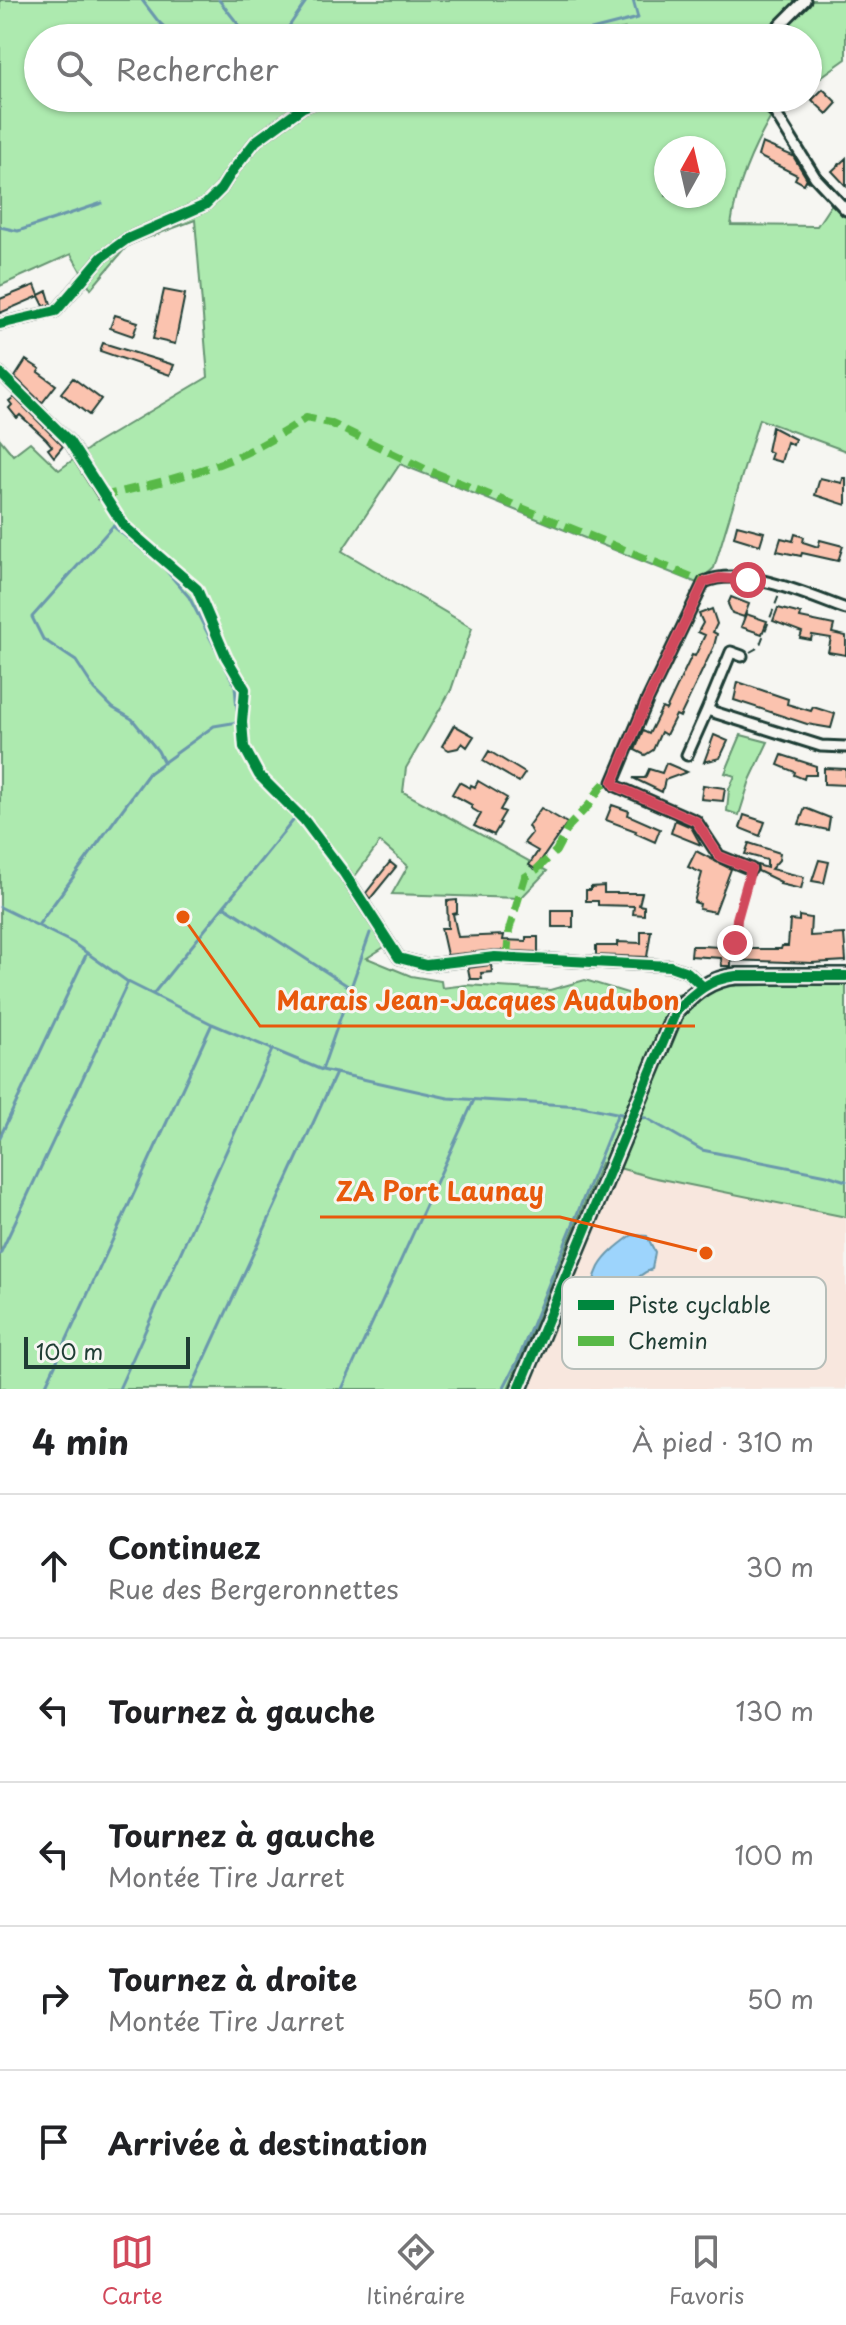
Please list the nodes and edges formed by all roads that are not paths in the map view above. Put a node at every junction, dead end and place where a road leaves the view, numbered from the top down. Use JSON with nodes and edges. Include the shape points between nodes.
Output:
{"nodes":[{"id":1,"x":805,"y":0,"type":"edge"},
{"id":2,"x":781,"y":24,"type":"edge"},
{"id":3,"x":296,"y":112,"type":"edge"},
{"id":4,"x":775,"y":112,"type":"edge"},
{"id":5,"x":846,"y":210,"type":"edge"},
{"id":6,"x":0,"y":324,"type":"edge"},
{"id":7,"x":0,"y":373,"type":"edge"},
{"id":8,"x":104,"y":496,"type":"dead end"},
{"id":9,"x":846,"y":609,"type":"edge"},
{"id":10,"x":742,"y":656,"type":"road end"},
{"id":11,"x":707,"y":710,"type":"junction"},
{"id":12,"x":846,"y":747,"type":"edge"},
{"id":13,"x":687,"y":755,"type":"dead end"},
{"id":14,"x":751,"y":869,"type":"road end"},
{"id":15,"x":344,"y":873,"type":"dead end"},
{"id":16,"x":846,"y":976,"type":"edge"},
{"id":17,"x":702,"y":986,"type":"junction"},
{"id":18,"x":565,"y":1277,"type":"edge"},
{"id":19,"x":562,"y":1285,"type":"edge"},
{"id":20,"x":519,"y":1389,"type":"edge"}],
"edges":[{"from":1,"to":2,"type":"street"},
{"from":3,"to":6,"type":"street","via":[[256,141],[205,205],[127,239],[102,257],[56,311]]},
{"from":4,"to":5,"type":"street","via":[[815,177]]},
{"from":7,"to":8,"type":"street","via":[[69,441]]},
{"from":9,"to":14,"type":"street","via":[[782,586],[731,578],[704,582],[613,782],[696,821],[719,856]]},
{"from":10,"to":11,"type":"street","via":[[731,652]]},
{"from":11,"to":12,"type":"street","via":[[821,746]]},
{"from":11,"to":13,"type":"street"},
{"from":15,"to":17,"type":"street","via":[[399,958],[426,965],[495,957],[670,966]]},
{"from":16,"to":17,"type":"main road","via":[[736,976]]},
{"from":17,"to":18,"type":"main road","via":[[676,1011],[668,1028]]},
{"from":19,"to":20,"type":"main road"}]}
